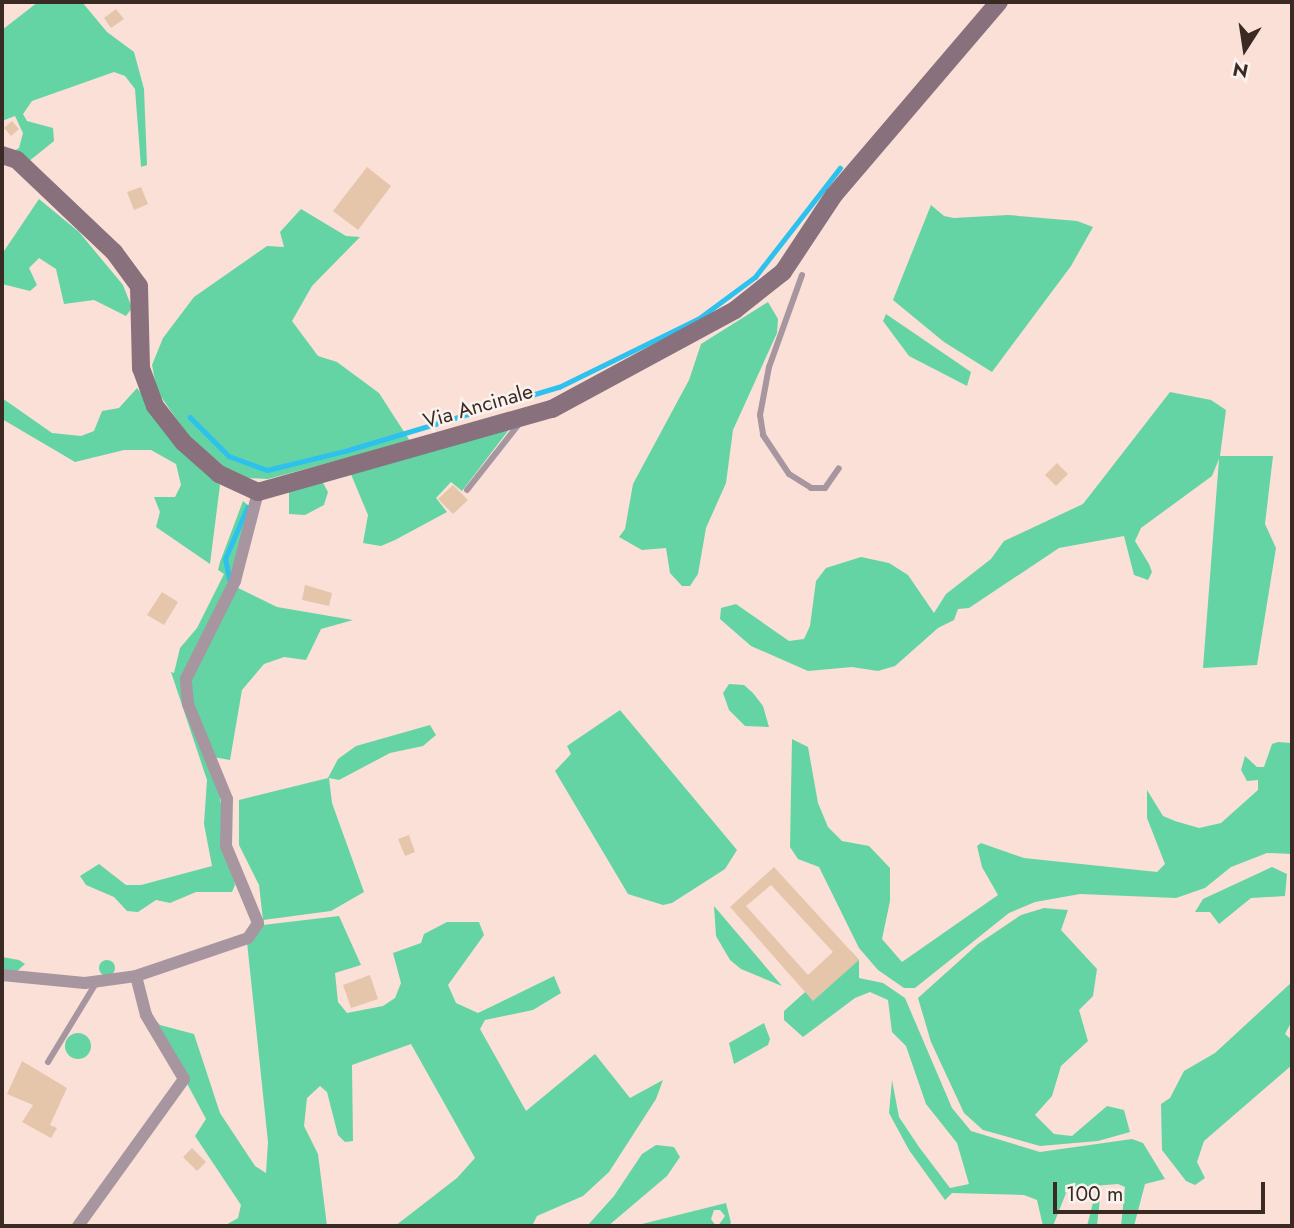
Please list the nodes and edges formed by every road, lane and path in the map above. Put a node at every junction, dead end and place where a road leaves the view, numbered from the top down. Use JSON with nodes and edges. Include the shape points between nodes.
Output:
{"nodes":[{"id":1,"x":997,"y":2,"type":"edge"},
{"id":2,"x":2,"y":155,"type":"edge"},
{"id":3,"x":802,"y":275,"type":"dead end"},
{"id":4,"x":524,"y":417,"type":"junction"},
{"id":5,"x":839,"y":468,"type":"dead end"},
{"id":6,"x":467,"y":490,"type":"dead end"},
{"id":7,"x":258,"y":492,"type":"junction"},
{"id":8,"x":2,"y":975,"type":"edge"},
{"id":9,"x":136,"y":976,"type":"junction"},
{"id":10,"x":96,"y":983,"type":"junction"},
{"id":11,"x":48,"y":1062,"type":"dead end"},
{"id":12,"x":78,"y":1226,"type":"edge"}],
"edges":[{"from":1,"to":4,"type":"main road","name":"Via Ancinale","via":[[834,195],[783,272],[735,310],[552,409]]},
{"from":2,"to":7,"type":"main road","via":[[17,160],[114,252],[139,286],[141,368],[155,406],[183,442],[219,474]]},
{"from":3,"to":5,"type":"lane","via":[[769,368],[760,415],[763,435],[789,474],[811,488],[825,488]]},
{"from":4,"to":6,"type":"lane"},
{"from":4,"to":7,"type":"main road","name":"Via Ancinale"},
{"from":7,"to":9,"type":"street","via":[[235,581],[186,679],[188,704],[227,799],[226,846],[258,923],[248,938]]},
{"from":8,"to":10,"type":"street"},
{"from":9,"to":10,"type":"street"},
{"from":9,"to":12,"type":"street","via":[[146,1015],[184,1079]]},
{"from":10,"to":11,"type":"lane"}]}
